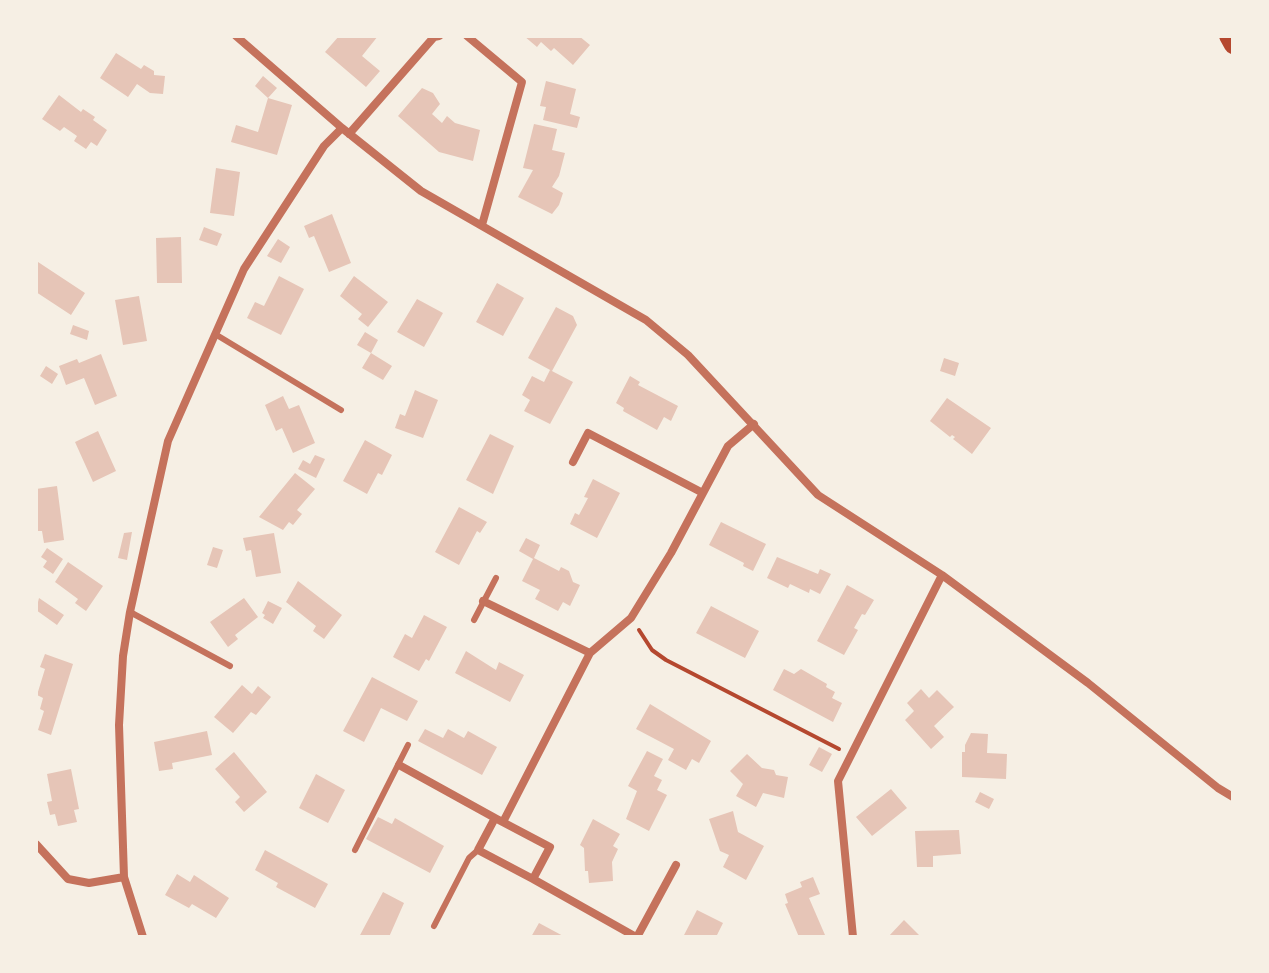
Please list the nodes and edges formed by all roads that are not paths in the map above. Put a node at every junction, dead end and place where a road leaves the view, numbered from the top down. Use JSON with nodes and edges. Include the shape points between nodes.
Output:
{"nodes":[{"id":1,"x":236,"y":36,"type":"edge"},
{"id":2,"x":439,"y":36,"type":"edge"},
{"id":3,"x":467,"y":36,"type":"edge"},
{"id":4,"x":1228,"y":36,"type":"edge"},
{"id":5,"x":1233,"y":45,"type":"edge"},
{"id":6,"x":346,"y":131,"type":"junction"},
{"id":7,"x":482,"y":225,"type":"junction"},
{"id":8,"x":215,"y":334,"type":"junction"},
{"id":9,"x":341,"y":410,"type":"dead end"},
{"id":10,"x":754,"y":424,"type":"junction"},
{"id":11,"x":573,"y":462,"type":"dead end"},
{"id":12,"x":701,"y":492,"type":"junction"},
{"id":13,"x":942,"y":575,"type":"junction"},
{"id":14,"x":496,"y":578,"type":"dead end"},
{"id":15,"x":483,"y":601,"type":"junction"},
{"id":16,"x":130,"y":612,"type":"junction"},
{"id":17,"x":474,"y":620,"type":"dead end"},
{"id":18,"x":590,"y":653,"type":"junction"},
{"id":19,"x":230,"y":666,"type":"dead end"},
{"id":20,"x":408,"y":745,"type":"dead end"},
{"id":21,"x":399,"y":765,"type":"junction"},
{"id":22,"x":1233,"y":797,"type":"edge"},
{"id":23,"x":499,"y":820,"type":"junction"},
{"id":24,"x":36,"y":844,"type":"edge"},
{"id":25,"x":355,"y":850,"type":"dead end"},
{"id":26,"x":478,"y":850,"type":"junction"},
{"id":27,"x":676,"y":865,"type":"dead end"},
{"id":28,"x":124,"y":877,"type":"junction"},
{"id":29,"x":533,"y":879,"type":"junction"},
{"id":30,"x":434,"y":926,"type":"dead end"},
{"id":31,"x":143,"y":937,"type":"edge"},
{"id":32,"x":637,"y":937,"type":"edge"},
{"id":33,"x":853,"y":937,"type":"edge"}],
"edges":[{"from":1,"to":6,"type":"street"},
{"from":2,"to":6,"type":"street"},
{"from":3,"to":7,"type":"street","via":[[522,82]]},
{"from":4,"to":5,"type":"main road"},
{"from":6,"to":7,"type":"street","via":[[421,191]]},
{"from":6,"to":8,"type":"street","via":[[324,146],[244,269]]},
{"from":7,"to":10,"type":"street","via":[[646,320]]},
{"from":8,"to":9,"type":"lane"},
{"from":8,"to":16,"type":"street","via":[[168,441]]},
{"from":10,"to":12,"type":"street","via":[[728,446]]},
{"from":10,"to":13,"type":"street","via":[[818,495]]},
{"from":11,"to":12,"type":"street","via":[[588,433]]},
{"from":12,"to":18,"type":"street","via":[[631,618]]},
{"from":13,"to":22,"type":"street"},
{"from":13,"to":33,"type":"street","via":[[838,781]]},
{"from":14,"to":15,"type":"lane"},
{"from":15,"to":17,"type":"lane"},
{"from":15,"to":18,"type":"street"},
{"from":16,"to":19,"type":"lane"},
{"from":16,"to":28,"type":"street","via":[[119,725]]},
{"from":18,"to":23,"type":"street"},
{"from":20,"to":21,"type":"lane"},
{"from":21,"to":23,"type":"street"},
{"from":21,"to":25,"type":"lane"},
{"from":23,"to":26,"type":"street"},
{"from":23,"to":29,"type":"street","via":[[550,847]]},
{"from":24,"to":28,"type":"street","via":[[68,879],[89,883]]},
{"from":26,"to":29,"type":"street"},
{"from":26,"to":30,"type":"lane"},
{"from":27,"to":32,"type":"street"},
{"from":28,"to":31,"type":"street"},
{"from":29,"to":32,"type":"street"}]}
